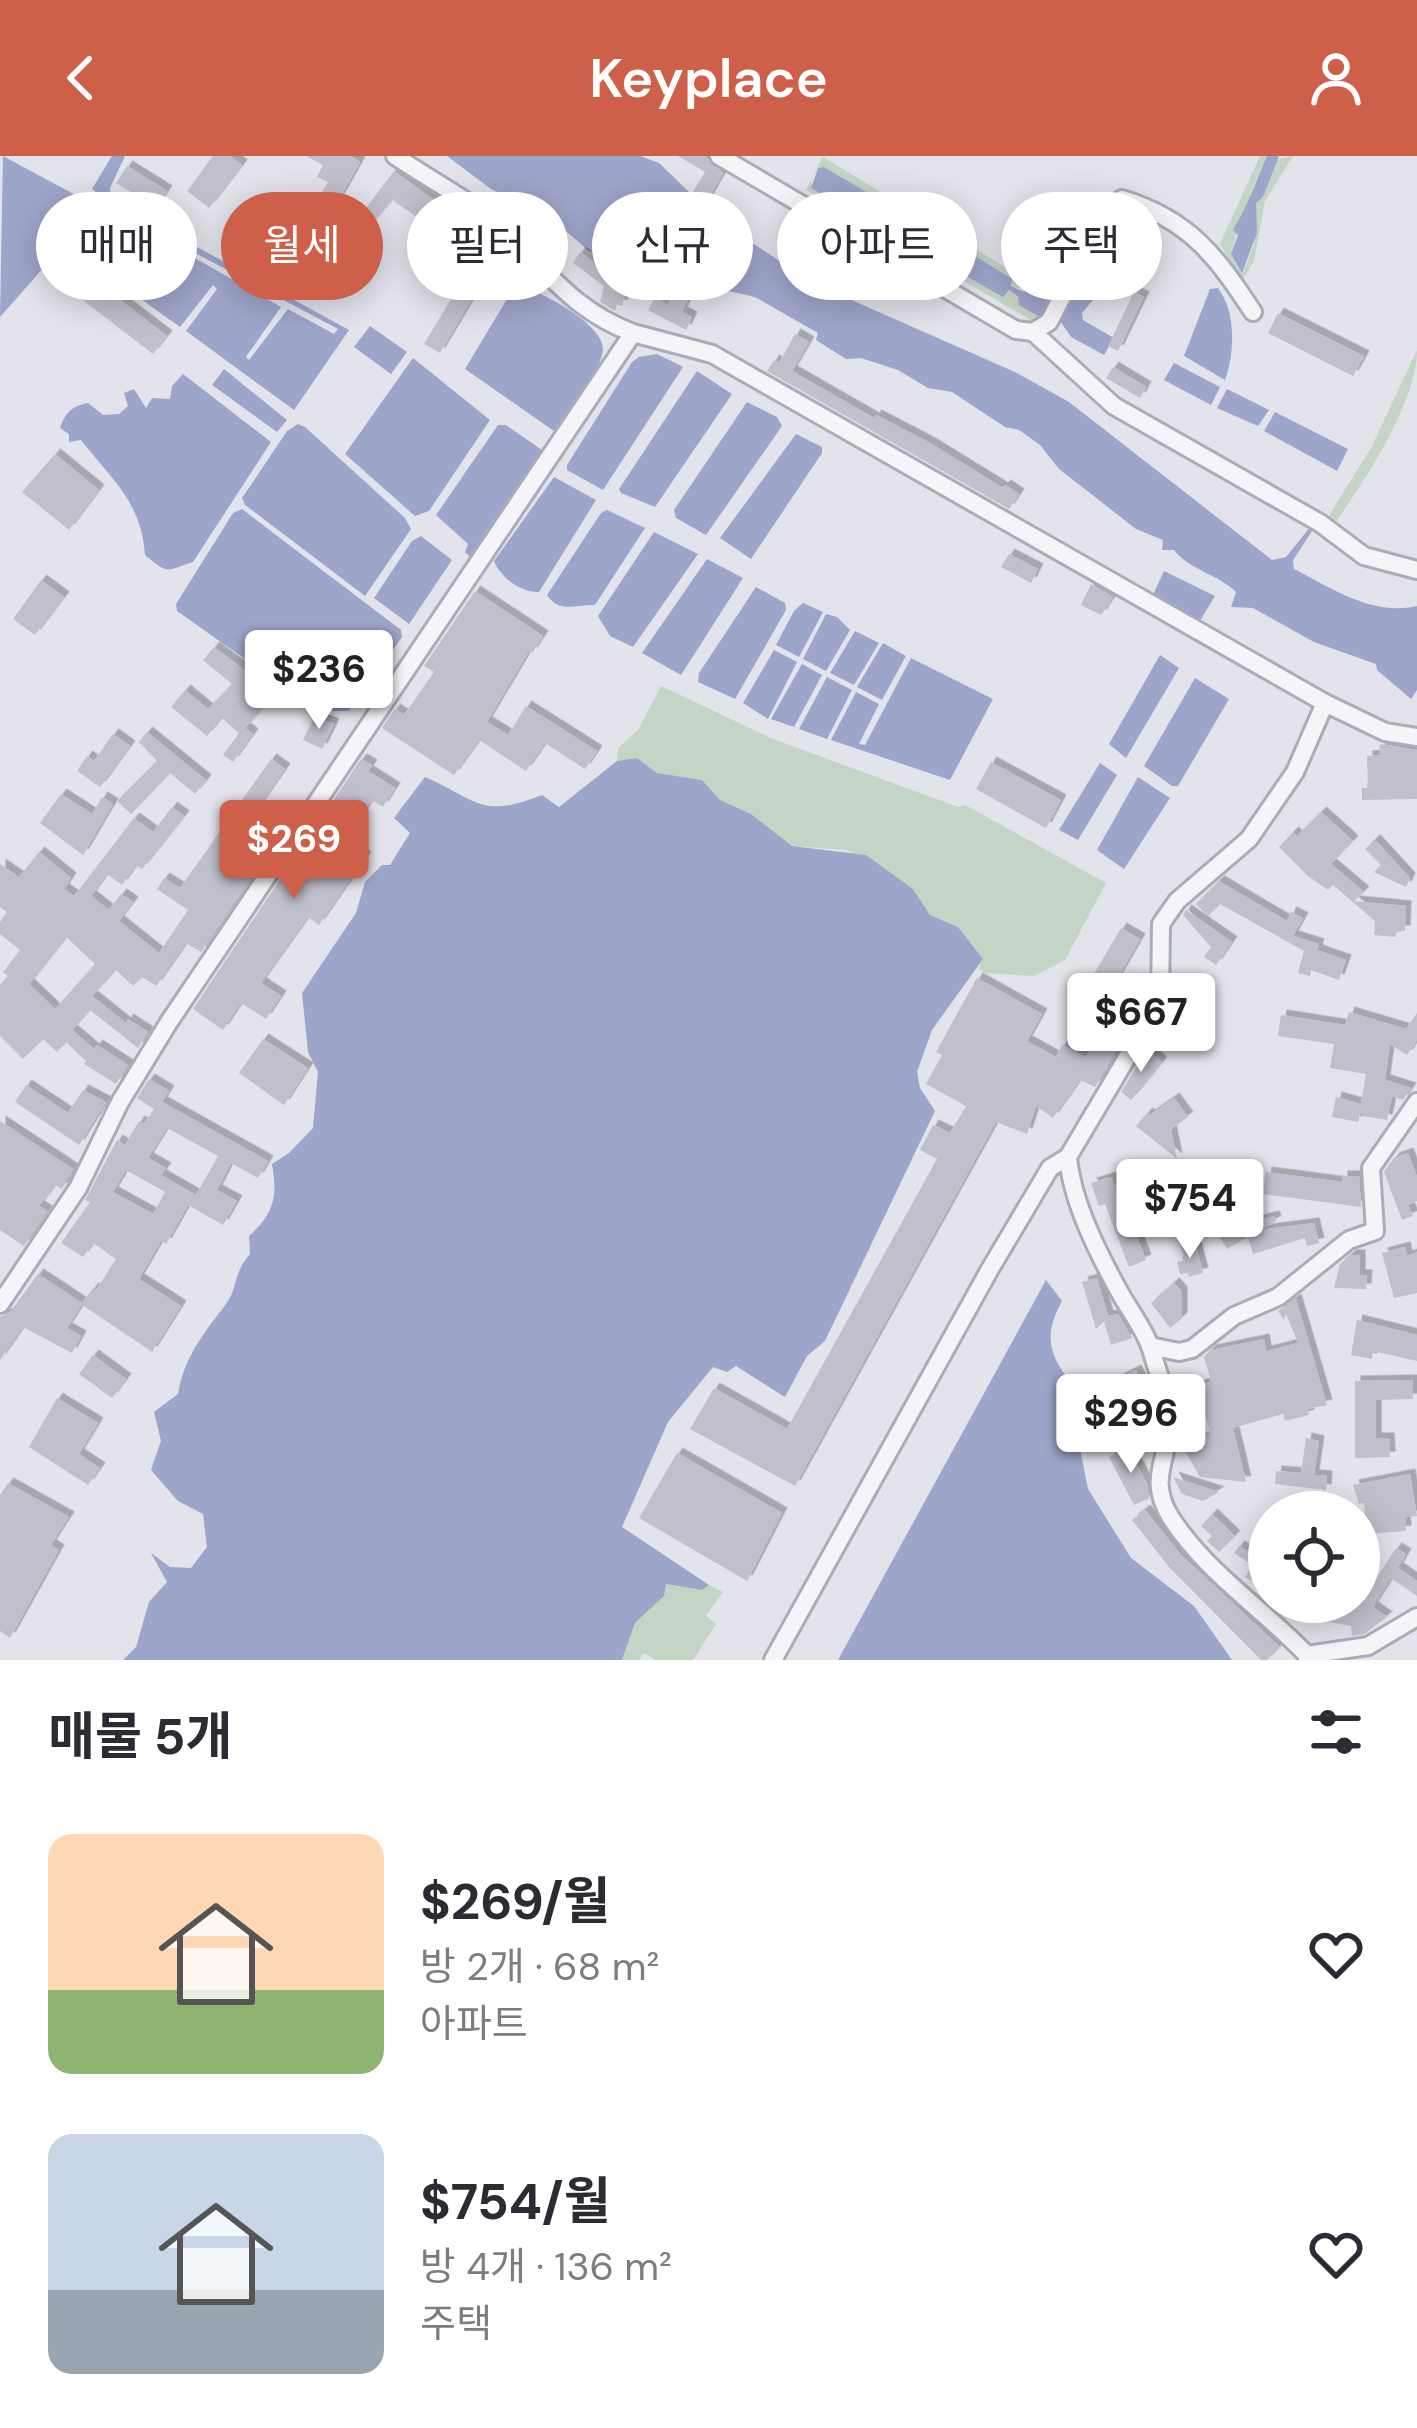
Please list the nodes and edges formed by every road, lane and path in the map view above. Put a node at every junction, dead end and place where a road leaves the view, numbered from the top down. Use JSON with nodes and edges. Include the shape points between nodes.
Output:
{"nodes":[{"id":1,"x":395,"y":156,"type":"edge"},
{"id":2,"x":719,"y":156,"type":"edge"},
{"id":3,"x":1253,"y":312,"type":"dead end"},
{"id":4,"x":1033,"y":332,"type":"junction"},
{"id":5,"x":633,"y":333,"type":"junction"},
{"id":6,"x":1417,"y":570,"type":"edge"},
{"id":7,"x":1325,"y":703,"type":"junction"},
{"id":8,"x":1417,"y":737,"type":"edge"},
{"id":9,"x":1417,"y":1102,"type":"edge"},
{"id":10,"x":1068,"y":1157,"type":"junction"},
{"id":11,"x":0,"y":1304,"type":"edge"},
{"id":12,"x":1150,"y":1346,"type":"junction"},
{"id":13,"x":1417,"y":1617,"type":"edge"},
{"id":14,"x":1307,"y":1657,"type":"edge"},
{"id":15,"x":773,"y":1660,"type":"edge"}],
"edges":[{"from":1,"to":5,"type":"street","via":[[502,229],[564,293]]},
{"from":2,"to":4,"type":"street","via":[[1016,330]]},
{"from":3,"to":4,"type":"street","via":[[1202,241],[1122,199],[1108,209],[1049,322]]},
{"from":4,"to":6,"type":"street","via":[[1114,406],[1364,556]]},
{"from":5,"to":7,"type":"street","via":[[712,354]]},
{"from":5,"to":11,"type":"street","via":[[169,1022],[78,1188]]},
{"from":7,"to":8,"type":"street","via":[[1385,732]]},
{"from":7,"to":10,"type":"street","via":[[1294,772],[1249,839],[1161,924],[1160,1003]]},
{"from":9,"to":12,"type":"street","via":[[1371,1168],[1375,1231],[1349,1240],[1279,1297],[1234,1316],[1192,1349]]},
{"from":10,"to":12,"type":"street","via":[[1079,1204]]},
{"from":10,"to":15,"type":"street","via":[[1050,1168],[990,1269]]},
{"from":12,"to":14,"type":"street","via":[[1169,1421],[1158,1469],[1169,1514],[1216,1573]]},
{"from":13,"to":14,"type":"street","via":[[1368,1646]]}]}
